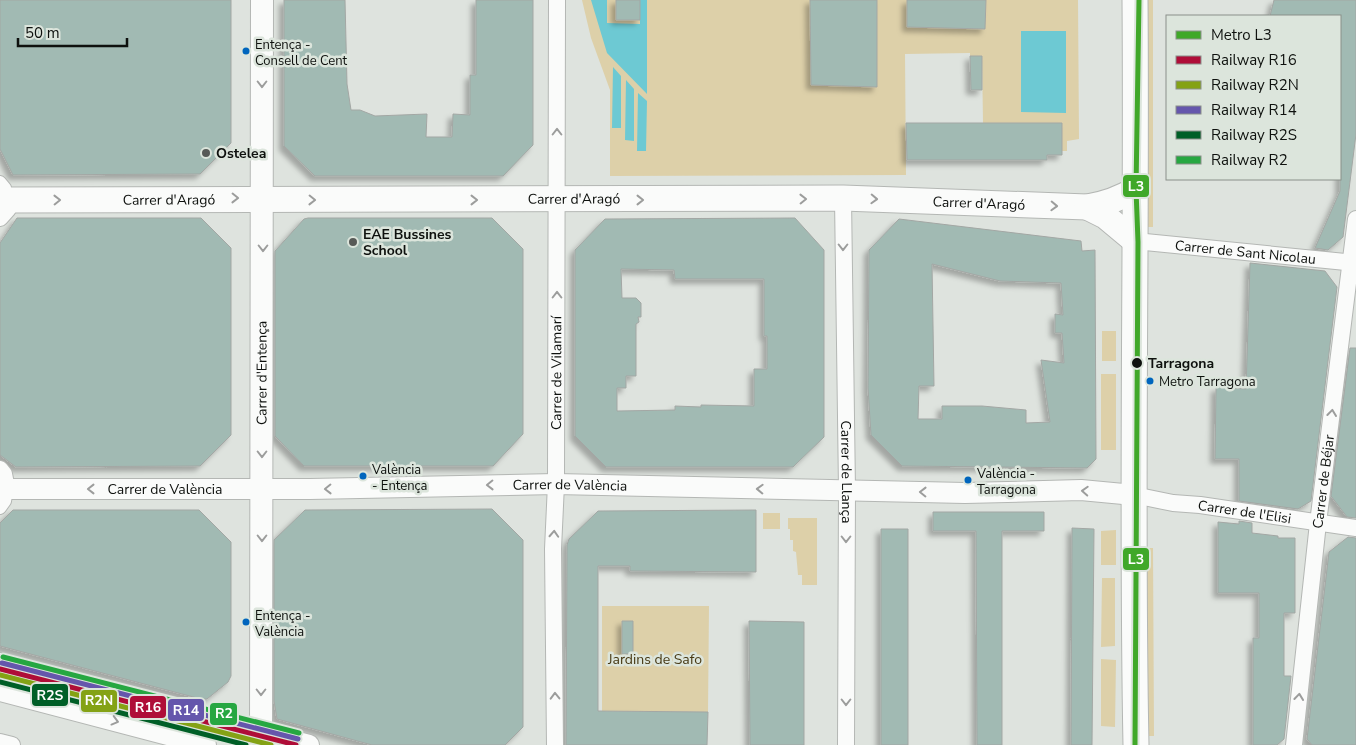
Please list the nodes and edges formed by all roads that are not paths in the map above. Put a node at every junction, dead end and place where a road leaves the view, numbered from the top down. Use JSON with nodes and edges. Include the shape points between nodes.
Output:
{"nodes":[{"id":1,"x":262,"y":0,"type":"edge"},
{"id":2,"x":557,"y":0,"type":"edge"},
{"id":3,"x":1135,"y":0,"type":"edge"},
{"id":4,"x":1136,"y":189,"type":"junction"},
{"id":5,"x":843,"y":198,"type":"junction"},
{"id":6,"x":263,"y":199,"type":"junction"},
{"id":7,"x":2,"y":200,"type":"edge"},
{"id":8,"x":557,"y":200,"type":"junction"},
{"id":9,"x":1087,"y":207,"type":"junction"},
{"id":10,"x":1356,"y":220,"type":"edge"},
{"id":11,"x":1135,"y":241,"type":"junction"},
{"id":12,"x":1353,"y":262,"type":"edge"},
{"id":13,"x":0,"y":469,"type":"edge"},
{"id":14,"x":556,"y":484,"type":"junction"},
{"id":15,"x":3,"y":489,"type":"edge"},
{"id":16,"x":262,"y":489,"type":"junction"},
{"id":17,"x":847,"y":490,"type":"junction"},
{"id":18,"x":1134,"y":495,"type":"junction"},
{"id":19,"x":0,"y":508,"type":"edge"},
{"id":20,"x":1318,"y":523,"type":"junction"},
{"id":21,"x":1356,"y":528,"type":"edge"},
{"id":22,"x":0,"y":663,"type":"edge"},
{"id":23,"x":0,"y":691,"type":"edge"},
{"id":24,"x":261,"y":738,"type":"edge"},
{"id":25,"x":0,"y":742,"type":"edge"},
{"id":26,"x":12,"y":745,"type":"edge"},
{"id":27,"x":206,"y":745,"type":"edge"},
{"id":28,"x":309,"y":745,"type":"edge"},
{"id":29,"x":555,"y":745,"type":"edge"},
{"id":30,"x":846,"y":745,"type":"edge"},
{"id":31,"x":1136,"y":745,"type":"edge"},
{"id":32,"x":1294,"y":745,"type":"edge"}],
"edges":[{"from":1,"to":6,"type":"main road","name":"Carrer d'Entença","one_way":true},
{"from":8,"to":2,"type":"street","name":"Carrer de Vilamarí","one_way":true},
{"from":3,"to":4,"type":"main road"},
{"from":4,"to":9,"type":"main road","name":"Carrer d'Aragó","via":[[1103,205]]},
{"from":4,"to":11,"type":"main road"},
{"from":8,"to":5,"type":"main road","name":"Carrer d'Aragó","one_way":true},
{"from":5,"to":9,"type":"main road","name":"Carrer d'Aragó","one_way":true},
{"from":5,"to":17,"type":"street","name":"Carrer de Llança","one_way":true},
{"from":7,"to":6,"type":"main road","name":"Carrer d'Aragó","one_way":true},
{"from":6,"to":8,"type":"main road","name":"Carrer d'Aragó","one_way":true},
{"from":6,"to":16,"type":"main road","name":"Carrer d'Entença","one_way":true},
{"from":14,"to":8,"type":"street","name":"Carrer de Vilamarí","one_way":true},
{"from":9,"to":11,"type":"main road","via":[[1105,216]]},
{"from":10,"to":12,"type":"street","name":"Carrer de Béjar"},
{"from":11,"to":12,"type":"street","name":"Carrer de Sant Nicolau"},
{"from":11,"to":18,"type":"main road"},
{"from":20,"to":12,"type":"street","name":"Carrer de Béjar","one_way":true},
{"from":13,"to":15,"type":"street","via":[[4,474]]},
{"from":14,"to":16,"type":"street","name":"Carrer de València","one_way":true},
{"from":17,"to":14,"type":"street","name":"Carrer de València","one_way":true},
{"from":29,"to":14,"type":"street","name":"Carrer de Vilamarí","one_way":true,"via":[[553,549]]},
{"from":16,"to":15,"type":"street","name":"Carrer de València","one_way":true},
{"from":15,"to":19,"type":"street","via":[[5,501]]},
{"from":16,"to":24,"type":"main road","name":"Carrer d'Entença","one_way":true},
{"from":18,"to":17,"type":"street","name":"Carrer de València","one_way":true,"via":[[1082,490],[965,493]]},
{"from":17,"to":30,"type":"street","name":"Carrer de Llança","one_way":true},
{"from":18,"to":20,"type":"street","name":"Carrer de l'Elisi"},
{"from":18,"to":31,"type":"main road"},
{"from":20,"to":21,"type":"street","name":"Carrer de l'Elisi"},
{"from":32,"to":20,"type":"street","name":"Carrer de Béjar","one_way":true},
{"from":22,"to":24,"type":"street"},
{"from":23,"to":27,"type":"street","one_way":true},
{"from":24,"to":28,"type":"street"},
{"from":25,"to":26,"type":"street"}]}
